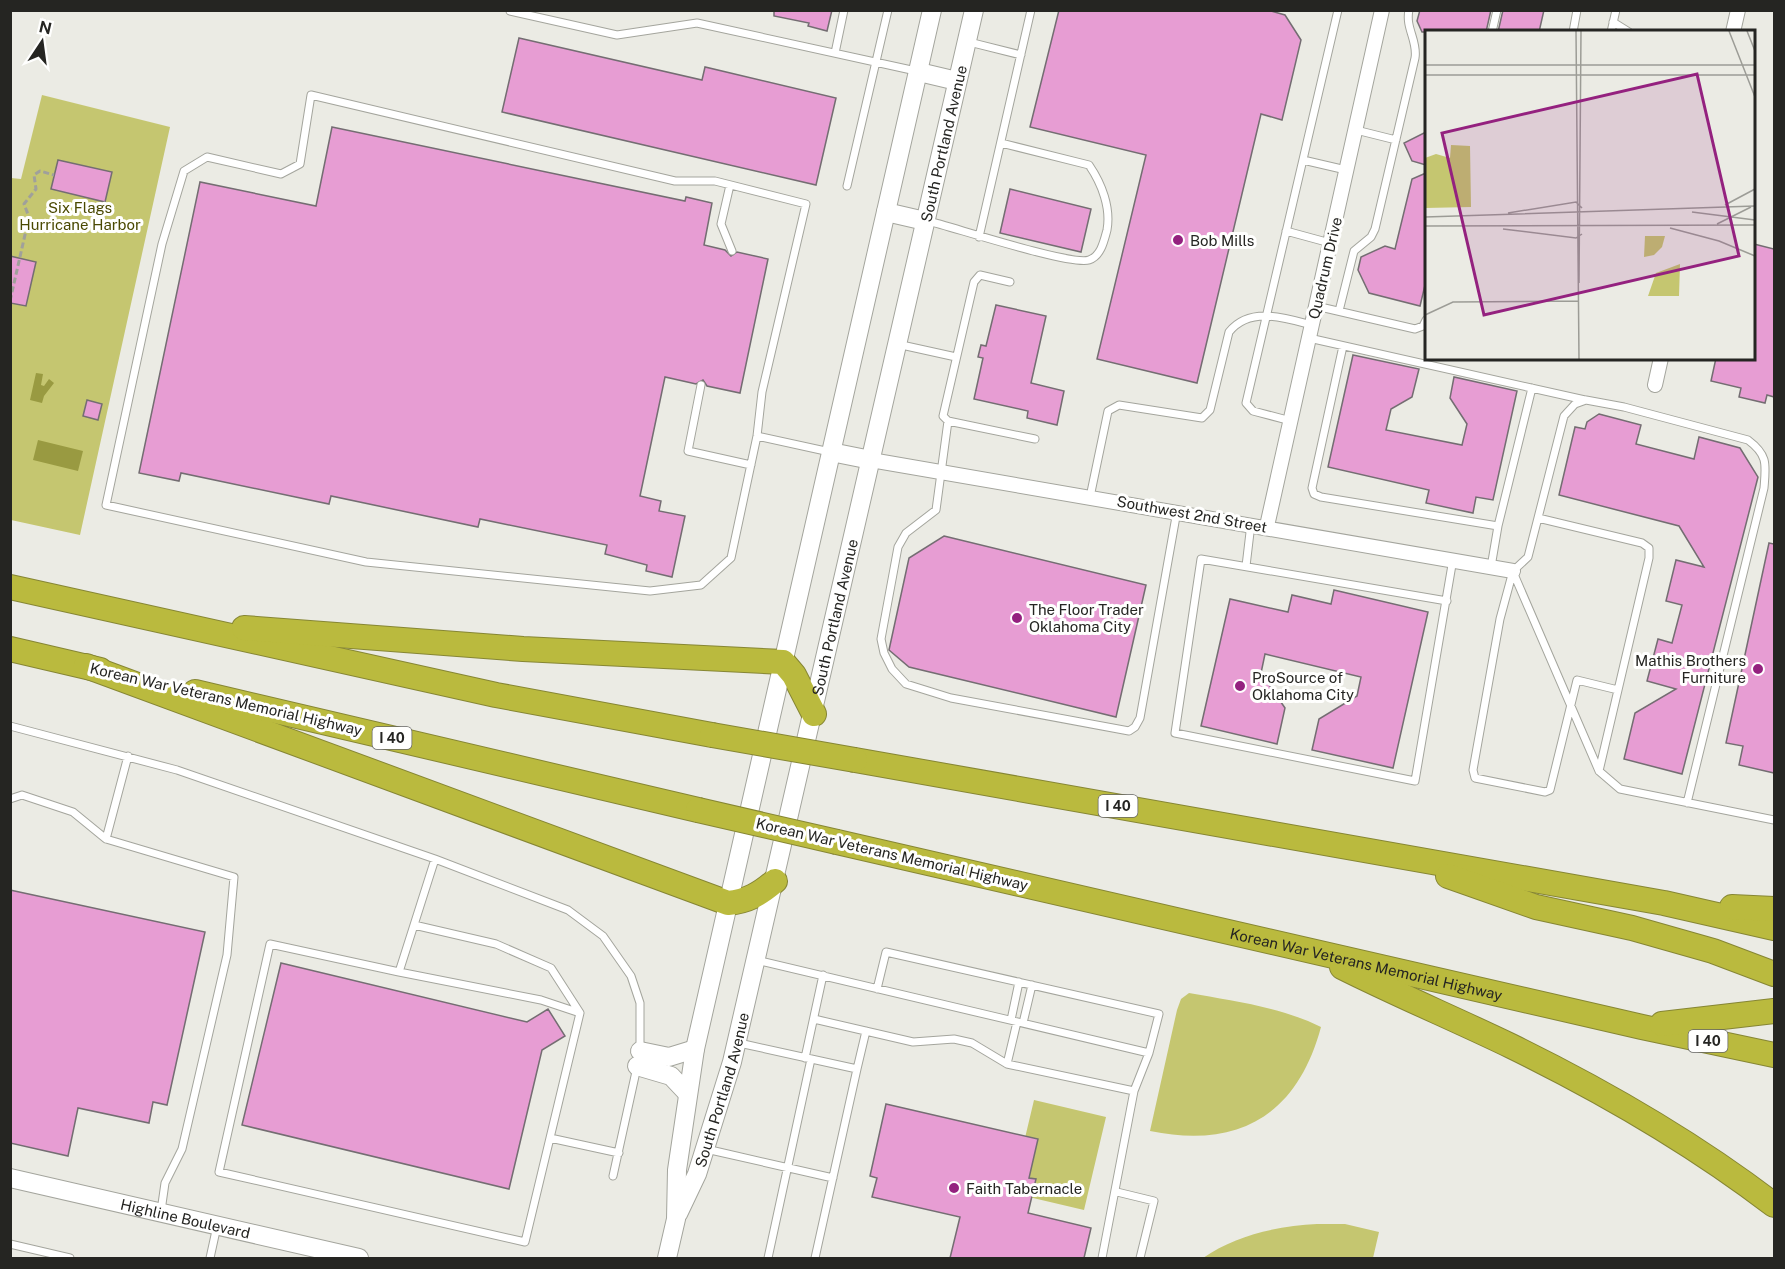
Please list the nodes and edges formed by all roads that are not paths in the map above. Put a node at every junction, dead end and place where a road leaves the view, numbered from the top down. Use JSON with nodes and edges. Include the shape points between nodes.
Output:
{"nodes":[{"id":1,"x":844,"y":10,"type":"edge"},
{"id":2,"x":888,"y":10,"type":"edge"},
{"id":3,"x":933,"y":10,"type":"edge"},
{"id":4,"x":974,"y":10,"type":"edge"},
{"id":5,"x":1031,"y":10,"type":"edge"},
{"id":6,"x":1338,"y":10,"type":"edge"},
{"id":7,"x":1382,"y":10,"type":"edge"},
{"id":8,"x":1409,"y":10,"type":"edge"},
{"id":9,"x":1497,"y":10,"type":"edge"},
{"id":10,"x":1577,"y":10,"type":"edge"},
{"id":11,"x":1616,"y":10,"type":"edge"},
{"id":12,"x":1738,"y":10,"type":"edge"},
{"id":13,"x":510,"y":11,"type":"edge"},
{"id":14,"x":1613,"y":22,"type":"junction"},
{"id":15,"x":1492,"y":30,"type":"edge"},
{"id":16,"x":1573,"y":30,"type":"edge"},
{"id":17,"x":1611,"y":30,"type":"edge"},
{"id":18,"x":1626,"y":30,"type":"edge"},
{"id":19,"x":1733,"y":30,"type":"edge"},
{"id":20,"x":967,"y":42,"type":"junction"},
{"id":21,"x":835,"y":53,"type":"junction"},
{"id":22,"x":1021,"y":55,"type":"junction"},
{"id":23,"x":876,"y":62,"type":"junction"},
{"id":24,"x":919,"y":72,"type":"junction"},
{"id":25,"x":957,"y":81,"type":"junction"},
{"id":26,"x":1356,"y":130,"type":"junction"},
{"id":27,"x":1396,"y":140,"type":"junction"},
{"id":28,"x":1001,"y":143,"type":"junction"},
{"id":29,"x":1303,"y":160,"type":"junction"},
{"id":30,"x":1347,"y":171,"type":"junction"},
{"id":31,"x":730,"y":185,"type":"junction"},
{"id":32,"x":847,"y":186,"type":"dead end"},
{"id":33,"x":886,"y":212,"type":"junction"},
{"id":34,"x":925,"y":220,"type":"junction"},
{"id":35,"x":1286,"y":231,"type":"junction"},
{"id":36,"x":979,"y":237,"type":"junction"},
{"id":37,"x":1330,"y":243,"type":"junction"},
{"id":38,"x":732,"y":251,"type":"dead end"},
{"id":39,"x":1010,"y":282,"type":"dead end"},
{"id":40,"x":1316,"y":306,"type":"junction"},
{"id":41,"x":1339,"y":312,"type":"junction"},
{"id":42,"x":1267,"y":314,"type":"junction"},
{"id":43,"x":1425,"y":322,"type":"edge"},
{"id":44,"x":1311,"y":331,"type":"junction"},
{"id":45,"x":897,"y":344,"type":"junction"},
{"id":46,"x":1343,"y":346,"type":"junction"},
{"id":47,"x":957,"y":357,"type":"junction"},
{"id":48,"x":1661,"y":360,"type":"edge"},
{"id":49,"x":701,"y":385,"type":"dead end"},
{"id":50,"x":1655,"y":386,"type":"dead end"},
{"id":51,"x":1532,"y":388,"type":"junction"},
{"id":52,"x":1586,"y":400,"type":"junction"},
{"id":53,"x":948,"y":421,"type":"junction"},
{"id":54,"x":1291,"y":421,"type":"junction"},
{"id":55,"x":757,"y":436,"type":"junction"},
{"id":56,"x":1035,"y":439,"type":"dead end"},
{"id":57,"x":831,"y":452,"type":"junction"},
{"id":58,"x":871,"y":460,"type":"junction"},
{"id":59,"x":751,"y":465,"type":"junction"},
{"id":60,"x":943,"y":472,"type":"junction"},
{"id":61,"x":1090,"y":497,"type":"junction"},
{"id":62,"x":1177,"y":511,"type":"junction"},
{"id":63,"x":1538,"y":518,"type":"junction"},
{"id":64,"x":1251,"y":524,"type":"junction"},
{"id":65,"x":1267,"y":526,"type":"junction"},
{"id":66,"x":1498,"y":526,"type":"junction"},
{"id":67,"x":1453,"y":559,"type":"junction"},
{"id":68,"x":1246,"y":566,"type":"junction"},
{"id":69,"x":1491,"y":567,"type":"junction"},
{"id":70,"x":1513,"y":571,"type":"junction"},
{"id":71,"x":10,"y":587,"type":"edge"},
{"id":72,"x":1447,"y":601,"type":"junction"},
{"id":73,"x":168,"y":623,"type":"junction"},
{"id":74,"x":10,"y":649,"type":"edge"},
{"id":75,"x":783,"y":663,"type":"junction"},
{"id":76,"x":86,"y":666,"type":"junction"},
{"id":77,"x":1618,"y":690,"type":"junction"},
{"id":78,"x":1569,"y":705,"type":"junction"},
{"id":79,"x":814,"y":714,"type":"junction"},
{"id":80,"x":10,"y":726,"type":"edge"},
{"id":81,"x":128,"y":756,"type":"junction"},
{"id":82,"x":1599,"y":771,"type":"junction"},
{"id":83,"x":10,"y":799,"type":"edge"},
{"id":84,"x":1688,"y":803,"type":"junction"},
{"id":85,"x":1774,"y":820,"type":"edge"},
{"id":86,"x":106,"y":839,"type":"junction"},
{"id":87,"x":1381,"y":852,"type":"junction"},
{"id":88,"x":435,"y":859,"type":"junction"},
{"id":89,"x":775,"y":881,"type":"junction"},
{"id":90,"x":728,"y":903,"type":"junction"},
{"id":91,"x":1664,"y":903,"type":"junction"},
{"id":92,"x":1774,"y":909,"type":"edge"},
{"id":93,"x":414,"y":925,"type":"junction"},
{"id":94,"x":1774,"y":928,"type":"edge"},
{"id":95,"x":1308,"y":950,"type":"junction"},
{"id":96,"x":756,"y":960,"type":"junction"},
{"id":97,"x":399,"y":972,"type":"junction"},
{"id":98,"x":1774,"y":974,"type":"edge"},
{"id":99,"x":823,"y":975,"type":"junction"},
{"id":100,"x":1019,"y":982,"type":"junction"},
{"id":101,"x":1032,"y":985,"type":"junction"},
{"id":102,"x":877,"y":989,"type":"junction"},
{"id":103,"x":1774,"y":1011,"type":"edge"},
{"id":104,"x":580,"y":1013,"type":"junction"},
{"id":105,"x":814,"y":1019,"type":"junction"},
{"id":106,"x":1017,"y":1022,"type":"junction"},
{"id":107,"x":1642,"y":1027,"type":"junction"},
{"id":108,"x":866,"y":1031,"type":"junction"},
{"id":109,"x":737,"y":1043,"type":"junction"},
{"id":110,"x":695,"y":1049,"type":"junction"},
{"id":111,"x":1149,"y":1053,"type":"junction"},
{"id":112,"x":1774,"y":1055,"type":"edge"},
{"id":113,"x":808,"y":1058,"type":"junction"},
{"id":114,"x":639,"y":1059,"type":"junction"},
{"id":115,"x":1007,"y":1064,"type":"junction"},
{"id":116,"x":858,"y":1069,"type":"junction"},
{"id":117,"x":1134,"y":1091,"type":"junction"},
{"id":118,"x":687,"y":1093,"type":"junction"},
{"id":119,"x":550,"y":1138,"type":"junction"},
{"id":120,"x":706,"y":1149,"type":"junction"},
{"id":121,"x":619,"y":1153,"type":"junction"},
{"id":122,"x":788,"y":1168,"type":"junction"},
{"id":123,"x":613,"y":1176,"type":"dead end"},
{"id":124,"x":10,"y":1178,"type":"edge"},
{"id":125,"x":833,"y":1178,"type":"junction"},
{"id":126,"x":1117,"y":1192,"type":"junction"},
{"id":127,"x":1774,"y":1205,"type":"edge"},
{"id":128,"x":160,"y":1213,"type":"junction"},
{"id":129,"x":676,"y":1219,"type":"junction"},
{"id":130,"x":217,"y":1226,"type":"junction"},
{"id":131,"x":10,"y":1245,"type":"edge"},
{"id":132,"x":70,"y":1258,"type":"edge"},
{"id":133,"x":210,"y":1258,"type":"edge"},
{"id":134,"x":359,"y":1258,"type":"edge"},
{"id":135,"x":667,"y":1258,"type":"edge"},
{"id":136,"x":768,"y":1258,"type":"edge"},
{"id":137,"x":815,"y":1258,"type":"edge"},
{"id":138,"x":1102,"y":1258,"type":"edge"},
{"id":139,"x":1140,"y":1258,"type":"edge"}],
"edges":[{"from":1,"to":21,"type":"lane"},
{"from":2,"to":23,"type":"lane"},
{"from":3,"to":24,"type":"main road","name":"South Portland Avenue"},
{"from":4,"to":20,"type":"main road","name":"South Portland Avenue"},
{"from":5,"to":22,"type":"lane"},
{"from":6,"to":29,"type":"lane"},
{"from":7,"to":26,"type":"street","name":"Quadrum Drive"},
{"from":8,"to":27,"type":"lane","via":[[1408,25],[1416,51]]},
{"from":9,"to":15,"type":"lane"},
{"from":10,"to":16,"type":"lane"},
{"from":11,"to":14,"type":"lane"},
{"from":12,"to":19,"type":"street"},
{"from":13,"to":21,"type":"lane","via":[[617,35],[697,23]]},
{"from":14,"to":17,"type":"lane"},
{"from":14,"to":18,"type":"lane"},
{"from":20,"to":22,"type":"lane"},
{"from":20,"to":25,"type":"main road","name":"South Portland Avenue"},
{"from":21,"to":23,"type":"lane"},
{"from":22,"to":28,"type":"lane"},
{"from":23,"to":24,"type":"lane"},
{"from":23,"to":32,"type":"lane"},
{"from":24,"to":25,"type":"main road"},
{"from":24,"to":33,"type":"main road","name":"South Portland Avenue"},
{"from":25,"to":34,"type":"main road","name":"South Portland Avenue"},
{"from":26,"to":27,"type":"lane"},
{"from":26,"to":30,"type":"street","name":"Quadrum Drive"},
{"from":27,"to":41,"type":"lane","via":[[1375,229],[1353,251]]},
{"from":28,"to":36,"type":"lane"},
{"from":28,"to":36,"type":"lane","via":[[1089,165],[1110,214],[1105,237],[1097,256],[1086,261]]},
{"from":29,"to":30,"type":"lane"},
{"from":29,"to":35,"type":"lane"},
{"from":30,"to":37,"type":"street","name":"Quadrum Drive"},
{"from":31,"to":38,"type":"lane","via":[[720,224]]},
{"from":31,"to":55,"type":"lane","via":[[806,204],[762,392]]},
{"from":31,"to":59,"type":"lane","via":[[675,181],[311,95],[300,164],[281,174],[207,157],[184,171],[162,244],[106,505],[366,562],[650,591],[701,585],[731,558]]},
{"from":33,"to":34,"type":"main road"},
{"from":33,"to":57,"type":"main road","name":"South Portland Avenue"},
{"from":34,"to":36,"type":"lane"},
{"from":34,"to":45,"type":"main road","name":"South Portland Avenue"},
{"from":35,"to":37,"type":"lane"},
{"from":35,"to":42,"type":"lane"},
{"from":37,"to":40,"type":"street","name":"Quadrum Drive"},
{"from":39,"to":47,"type":"lane","via":[[980,275],[974,282]]},
{"from":40,"to":41,"type":"lane"},
{"from":40,"to":44,"type":"street","name":"Quadrum Drive"},
{"from":41,"to":43,"type":"lane","via":[[1415,329]]},
{"from":42,"to":44,"type":"lane"},
{"from":42,"to":54,"type":"lane","via":[[1246,403],[1252,411]]},
{"from":42,"to":61,"type":"lane","via":[[1234,325],[1229,332],[1210,410],[1202,418],[1119,405],[1108,411]]},
{"from":44,"to":46,"type":"lane"},
{"from":44,"to":54,"type":"street","name":"Quadrum Drive"},
{"from":45,"to":47,"type":"lane"},
{"from":45,"to":58,"type":"main road","name":"South Portland Avenue"},
{"from":46,"to":51,"type":"lane"},
{"from":46,"to":66,"type":"lane","via":[[1312,488],[1314,494]]},
{"from":47,"to":53,"type":"lane","via":[[943,416]]},
{"from":48,"to":50,"type":"street"},
{"from":49,"to":59,"type":"lane","via":[[688,451]]},
{"from":51,"to":52,"type":"lane"},
{"from":51,"to":66,"type":"lane"},
{"from":52,"to":63,"type":"lane","via":[[1575,404],[1564,416]]},
{"from":52,"to":84,"type":"lane","via":[[1748,440],[1760,449],[1766,463],[1764,488]]},
{"from":53,"to":56,"type":"lane"},
{"from":53,"to":60,"type":"lane"},
{"from":54,"to":65,"type":"street","name":"Quadrum Drive"},
{"from":55,"to":57,"type":"lane"},
{"from":55,"to":59,"type":"lane"},
{"from":57,"to":58,"type":"main road"},
{"from":57,"to":75,"type":"main road","name":"South Portland Avenue"},
{"from":58,"to":60,"type":"street","name":"Southwest 2nd Street"},
{"from":58,"to":79,"type":"main road","name":"South Portland Avenue"},
{"from":60,"to":61,"type":"street","name":"Southwest 2nd Street"},
{"from":60,"to":62,"type":"lane","via":[[936,510],[906,533],[898,547],[881,639],[892,669],[917,689],[1097,726],[1129,731],[1140,718]]},
{"from":61,"to":62,"type":"street","name":"Southwest 2nd Street"},
{"from":62,"to":64,"type":"street","name":"Southwest 2nd Street"},
{"from":63,"to":70,"type":"lane","via":[[1528,557]]},
{"from":63,"to":77,"type":"lane","via":[[1642,543],[1649,548]]},
{"from":64,"to":65,"type":"street","name":"Southwest 2nd Street"},
{"from":64,"to":68,"type":"lane"},
{"from":65,"to":67,"type":"street","name":"Southwest 2nd Street"},
{"from":66,"to":69,"type":"lane"},
{"from":67,"to":69,"type":"street","name":"Southwest 2nd Street"},
{"from":67,"to":72,"type":"lane"},
{"from":68,"to":72,"type":"lane"},
{"from":68,"to":72,"type":"lane","via":[[1201,558],[1175,733],[1415,781]]},
{"from":69,"to":70,"type":"street","name":"Southwest 2nd Street"},
{"from":70,"to":78,"type":"lane"},
{"from":70,"to":78,"type":"lane","via":[[1500,619],[1473,770],[1475,778],[1550,790]]},
{"from":71,"to":73,"type":"highway","number":"I 40"},
{"from":73,"to":75,"type":"highway","via":[[523,650]]},
{"from":73,"to":87,"type":"highway","number":"I 40","bridge":true,"via":[[496,695]]},
{"from":74,"to":76,"type":"highway","name":"Korean War Veterans Memorial Highway","number":"I 40"},
{"from":75,"to":79,"type":"highway","via":[[794,675]]},
{"from":75,"to":90,"type":"main road","name":"South Portland Avenue"},
{"from":76,"to":90,"type":"highway"},
{"from":76,"to":95,"type":"highway","name":"Korean War Veterans Memorial Highway","number":"I 40","bridge":true},
{"from":77,"to":78,"type":"lane","via":[[1577,680]]},
{"from":77,"to":82,"type":"lane"},
{"from":78,"to":82,"type":"lane"},
{"from":79,"to":89,"type":"main road","name":"South Portland Avenue"},
{"from":80,"to":81,"type":"lane"},
{"from":81,"to":86,"type":"lane"},
{"from":81,"to":88,"type":"lane"},
{"from":82,"to":84,"type":"lane","via":[[1620,789]]},
{"from":83,"to":86,"type":"lane","via":[[22,795],[73,812]]},
{"from":84,"to":85,"type":"lane"},
{"from":86,"to":128,"type":"lane","via":[[234,877],[227,956],[182,1149],[165,1183]]},
{"from":87,"to":91,"type":"highway","number":"I 40"},
{"from":87,"to":98,"type":"highway","via":[[1536,907],[1693,946]]},
{"from":88,"to":93,"type":"lane"},
{"from":88,"to":114,"type":"lane","via":[[568,910],[603,936],[631,976],[640,1003]]},
{"from":89,"to":90,"type":"highway","via":[[762,893]]},
{"from":89,"to":96,"type":"main road","name":"South Portland Avenue"},
{"from":90,"to":110,"type":"main road","name":"South Portland Avenue"},
{"from":91,"to":92,"type":"highway"},
{"from":91,"to":94,"type":"highway","number":"I 40"},
{"from":93,"to":97,"type":"lane"},
{"from":93,"to":104,"type":"lane","via":[[496,944],[551,968]]},
{"from":95,"to":107,"type":"highway","name":"Korean War Veterans Memorial Highway","number":"I 40"},
{"from":95,"to":127,"type":"highway","via":[[1593,1088],[1684,1143]]},
{"from":96,"to":99,"type":"lane"},
{"from":96,"to":109,"type":"main road","name":"South Portland Avenue"},
{"from":97,"to":104,"type":"lane","via":[[541,1000]]},
{"from":97,"to":119,"type":"lane","via":[[270,944],[219,1172],[525,1242]]},
{"from":99,"to":102,"type":"lane"},
{"from":99,"to":105,"type":"lane"},
{"from":100,"to":101,"type":"lane"},
{"from":100,"to":102,"type":"lane","via":[[886,952]]},
{"from":100,"to":106,"type":"lane"},
{"from":101,"to":106,"type":"lane"},
{"from":101,"to":111,"type":"lane","via":[[1159,1014]]},
{"from":102,"to":106,"type":"lane"},
{"from":103,"to":107,"type":"highway"},
{"from":104,"to":119,"type":"lane"},
{"from":105,"to":108,"type":"lane"},
{"from":105,"to":113,"type":"lane"},
{"from":106,"to":111,"type":"lane"},
{"from":106,"to":115,"type":"lane"},
{"from":107,"to":112,"type":"highway","name":"Korean War Veterans Memorial Highway","number":"I 40"},
{"from":108,"to":115,"type":"lane","via":[[913,1042],[972,1042]]},
{"from":108,"to":116,"type":"lane"},
{"from":109,"to":113,"type":"lane"},
{"from":109,"to":120,"type":"main road","name":"South Portland Avenue"},
{"from":110,"to":114,"type":"main road","via":[[669,1057]]},
{"from":110,"to":118,"type":"main road","name":"South Portland Avenue"},
{"from":111,"to":117,"type":"lane"},
{"from":113,"to":116,"type":"lane"},
{"from":113,"to":122,"type":"lane"},
{"from":114,"to":118,"type":"main road","via":[[671,1076]]},
{"from":114,"to":121,"type":"lane"},
{"from":115,"to":117,"type":"lane"},
{"from":116,"to":125,"type":"lane"},
{"from":117,"to":126,"type":"lane"},
{"from":118,"to":129,"type":"main road","name":"South Portland Avenue","via":[[676,1170]]},
{"from":119,"to":121,"type":"lane"},
{"from":120,"to":122,"type":"lane"},
{"from":120,"to":129,"type":"main road","name":"South Portland Avenue"},
{"from":121,"to":123,"type":"lane"},
{"from":122,"to":125,"type":"lane"},
{"from":122,"to":136,"type":"lane"},
{"from":124,"to":128,"type":"main road","name":"Highline Boulevard"},
{"from":125,"to":137,"type":"lane"},
{"from":126,"to":138,"type":"lane"},
{"from":126,"to":139,"type":"lane","via":[[1154,1201]]},
{"from":128,"to":130,"type":"main road","name":"Highline Boulevard"},
{"from":129,"to":135,"type":"main road","name":"South Portland Avenue"},
{"from":130,"to":133,"type":"lane"},
{"from":130,"to":134,"type":"main road","name":"Highline Boulevard"},
{"from":131,"to":132,"type":"lane"}]}
